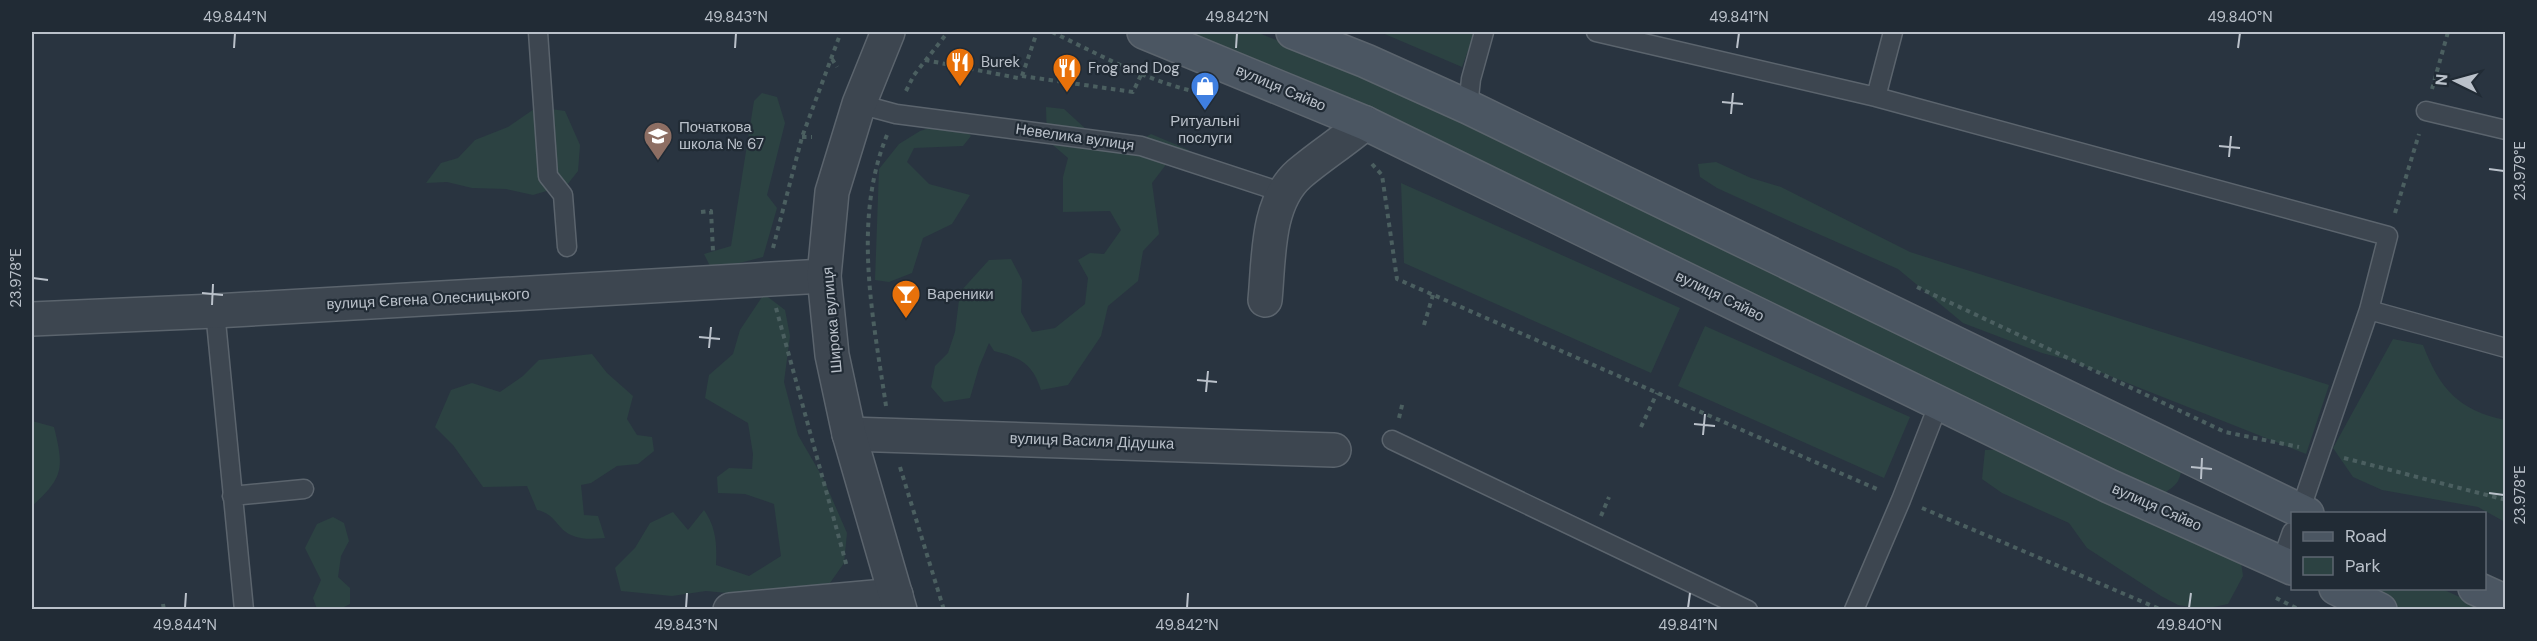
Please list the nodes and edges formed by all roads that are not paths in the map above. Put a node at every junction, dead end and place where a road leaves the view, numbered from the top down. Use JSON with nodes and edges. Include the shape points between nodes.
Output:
{"nodes":[{"id":1,"x":538,"y":32,"type":"edge"},
{"id":2,"x":888,"y":32,"type":"edge"},
{"id":3,"x":1144,"y":32,"type":"edge"},
{"id":4,"x":1293,"y":32,"type":"edge"},
{"id":5,"x":1484,"y":32,"type":"edge"},
{"id":6,"x":1596,"y":32,"type":"edge"},
{"id":7,"x":1893,"y":32,"type":"edge"},
{"id":8,"x":1876,"y":97,"type":"junction"},
{"id":9,"x":860,"y":104,"type":"junction"},
{"id":10,"x":1468,"y":107,"type":"junction"},
{"id":11,"x":2426,"y":111,"type":"dead end"},
{"id":12,"x":1365,"y":123,"type":"junction"},
{"id":13,"x":2505,"y":130,"type":"edge"},
{"id":14,"x":1284,"y":193,"type":"junction"},
{"id":15,"x":567,"y":248,"type":"dead end"},
{"id":16,"x":824,"y":276,"type":"junction"},
{"id":17,"x":1265,"y":300,"type":"dead end"},
{"id":18,"x":2369,"y":310,"type":"junction"},
{"id":19,"x":214,"y":311,"type":"junction"},
{"id":20,"x":32,"y":319,"type":"edge"},
{"id":21,"x":2505,"y":348,"type":"edge"},
{"id":22,"x":1939,"y":403,"type":"junction"},
{"id":23,"x":849,"y":434,"type":"junction"},
{"id":24,"x":1392,"y":441,"type":"dead end"},
{"id":25,"x":1334,"y":450,"type":"dead end"},
{"id":26,"x":304,"y":489,"type":"dead end"},
{"id":27,"x":232,"y":496,"type":"junction"},
{"id":28,"x":2302,"y":512,"type":"edge"},
{"id":29,"x":2291,"y":513,"type":"edge"},
{"id":30,"x":2291,"y":550,"type":"edge"},
{"id":31,"x":2287,"y":565,"type":"edge"},
{"id":32,"x":2340,"y":590,"type":"edge"},
{"id":33,"x":2479,"y":590,"type":"edge"},
{"id":34,"x":898,"y":602,"type":"edge"},
{"id":35,"x":2505,"y":602,"type":"edge"},
{"id":36,"x":244,"y":609,"type":"edge"},
{"id":37,"x":730,"y":609,"type":"edge"},
{"id":38,"x":1748,"y":609,"type":"edge"},
{"id":39,"x":1854,"y":609,"type":"edge"},
{"id":40,"x":2380,"y":609,"type":"edge"}],
"edges":[{"from":1,"to":15,"type":"lane","via":[[548,176],[563,195]]},
{"from":2,"to":9,"type":"street","name":"Широка вулиця"},
{"from":3,"to":12,"type":"main road","name":"вулиця Сяйво"},
{"from":4,"to":10,"type":"main road"},
{"from":5,"to":10,"type":"lane"},
{"from":6,"to":8,"type":"lane"},
{"from":7,"to":8,"type":"lane"},
{"from":8,"to":18,"type":"lane","via":[[2388,236]]},
{"from":9,"to":14,"type":"lane","name":"Невелика вулиця","via":[[896,114],[1142,146]]},
{"from":9,"to":16,"type":"street","name":"Широка вулиця","via":[[832,192]]},
{"from":10,"to":29,"type":"main road"},
{"from":11,"to":13,"type":"lane"},
{"from":12,"to":14,"type":"street","via":[[1298,175]]},
{"from":12,"to":22,"type":"main road","name":"вулиця Сяйво"},
{"from":14,"to":17,"type":"street","via":[[1274,223]]},
{"from":16,"to":19,"type":"street","name":"вулиця Євгена Олесницького"},
{"from":16,"to":23,"type":"street","name":"Широка вулиця","via":[[832,356]]},
{"from":18,"to":21,"type":"lane"},
{"from":18,"to":28,"type":"lane"},
{"from":19,"to":20,"type":"street","name":"вулиця Євгена Олесницького"},
{"from":19,"to":27,"type":"lane"},
{"from":22,"to":31,"type":"main road","name":"вулиця Сяйво","via":[[2109,486]]},
{"from":22,"to":39,"type":"lane"},
{"from":23,"to":25,"type":"street","name":"вулиця Василя Дідушка"},
{"from":23,"to":34,"type":"street","name":"Широка вулиця"},
{"from":24,"to":38,"type":"lane"},
{"from":26,"to":27,"type":"lane"},
{"from":27,"to":36,"type":"lane"},
{"from":30,"to":31,"type":"lane"},
{"from":32,"to":40,"type":"main road"},
{"from":33,"to":35,"type":"main road"},
{"from":34,"to":37,"type":"street"}]}
